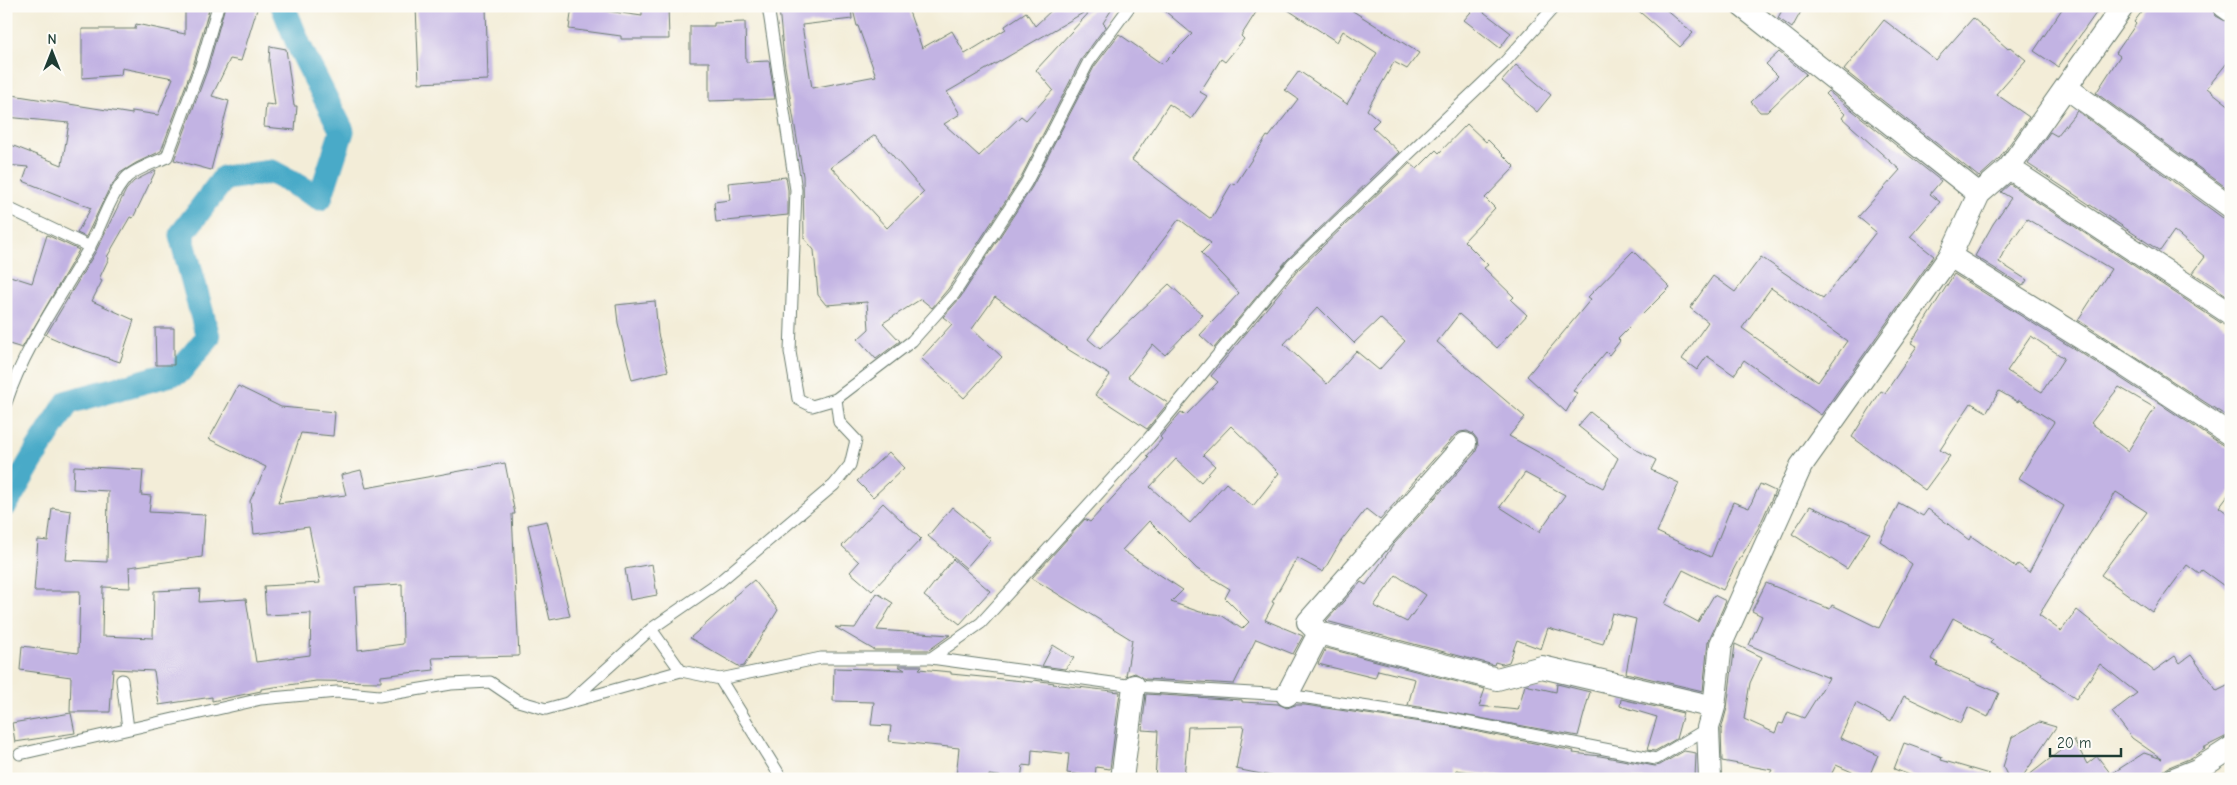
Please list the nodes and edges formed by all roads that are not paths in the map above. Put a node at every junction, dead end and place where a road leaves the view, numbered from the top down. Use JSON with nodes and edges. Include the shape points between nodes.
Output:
{"nodes":[{"id":1,"x":218,"y":6,"type":"edge"},
{"id":2,"x":768,"y":6,"type":"edge"},
{"id":3,"x":1130,"y":6,"type":"edge"},
{"id":4,"x":1555,"y":6,"type":"edge"},
{"id":5,"x":1742,"y":6,"type":"edge"},
{"id":6,"x":2123,"y":6,"type":"edge"},
{"id":7,"x":2224,"y":6,"type":"edge"},
{"id":8,"x":2231,"y":11,"type":"edge"},
{"id":9,"x":2067,"y":88,"type":"junction"},
{"id":10,"x":2009,"y":168,"type":"junction"},
{"id":11,"x":1979,"y":194,"type":"junction"},
{"id":12,"x":6,"y":207,"type":"edge"},
{"id":13,"x":2231,"y":207,"type":"edge"},
{"id":14,"x":90,"y":247,"type":"junction"},
{"id":15,"x":1950,"y":256,"type":"junction"},
{"id":16,"x":2231,"y":314,"type":"edge"},
{"id":17,"x":10,"y":378,"type":"edge"},
{"id":18,"x":836,"y":399,"type":"junction"},
{"id":19,"x":6,"y":403,"type":"edge"},
{"id":20,"x":2231,"y":435,"type":"edge"},
{"id":21,"x":1465,"y":444,"type":"dead end"},
{"id":22,"x":651,"y":628,"type":"junction"},
{"id":23,"x":1318,"y":633,"type":"junction"},
{"id":24,"x":931,"y":658,"type":"junction"},
{"id":25,"x":681,"y":671,"type":"junction"},
{"id":26,"x":720,"y":679,"type":"junction"},
{"id":27,"x":122,"y":680,"type":"dead end"},
{"id":28,"x":1134,"y":686,"type":"junction"},
{"id":29,"x":1287,"y":695,"type":"junction"},
{"id":30,"x":570,"y":703,"type":"junction"},
{"id":31,"x":1711,"y":717,"type":"junction"},
{"id":32,"x":128,"y":729,"type":"junction"},
{"id":33,"x":2231,"y":748,"type":"edge"},
{"id":34,"x":20,"y":754,"type":"dead end"},
{"id":35,"x":782,"y":779,"type":"edge"},
{"id":36,"x":1122,"y":779,"type":"edge"},
{"id":37,"x":1710,"y":779,"type":"edge"},
{"id":38,"x":2174,"y":779,"type":"edge"}],
"edges":[{"from":1,"to":14,"type":"lane","via":[[166,157],[127,176],[111,200]]},
{"from":2,"to":18,"type":"lane","via":[[796,190],[790,352],[798,399],[812,406]]},
{"from":3,"to":18,"type":"lane","via":[[1088,63],[1026,183],[954,294],[912,340]]},
{"from":4,"to":24,"type":"lane","via":[[1503,64],[1292,265],[1149,438],[981,623]]},
{"from":5,"to":11,"type":"street"},
{"from":6,"to":9,"type":"street"},
{"from":7,"to":8,"type":"street"},
{"from":9,"to":10,"type":"street"},
{"from":9,"to":13,"type":"street"},
{"from":10,"to":11,"type":"street"},
{"from":10,"to":16,"type":"street"},
{"from":11,"to":15,"type":"street"},
{"from":12,"to":14,"type":"lane"},
{"from":14,"to":17,"type":"lane"},
{"from":15,"to":20,"type":"street"},
{"from":15,"to":31,"type":"street","via":[[1801,466],[1721,644]]},
{"from":17,"to":19,"type":"lane"},
{"from":18,"to":22,"type":"lane","via":[[839,422],[856,440],[850,465],[834,485],[726,576]]},
{"from":21,"to":23,"type":"street","via":[[1308,622]]},
{"from":22,"to":25,"type":"lane"},
{"from":22,"to":30,"type":"lane"},
{"from":23,"to":29,"type":"street"},
{"from":23,"to":31,"type":"street","via":[[1496,680],[1542,666]]},
{"from":24,"to":26,"type":"lane","via":[[820,658]]},
{"from":24,"to":28,"type":"lane"},
{"from":25,"to":26,"type":"lane"},
{"from":25,"to":30,"type":"lane"},
{"from":26,"to":35,"type":"lane"},
{"from":27,"to":32,"type":"lane"},
{"from":28,"to":29,"type":"lane"},
{"from":28,"to":36,"type":"street"},
{"from":29,"to":31,"type":"lane","via":[[1450,719],[1656,759]]},
{"from":30,"to":32,"type":"lane","via":[[546,709],[518,701],[490,682],[480,682],[379,696],[337,692],[260,700]]},
{"from":31,"to":37,"type":"street"},
{"from":32,"to":34,"type":"lane"},
{"from":33,"to":38,"type":"street","via":[[2197,770]]}]}
